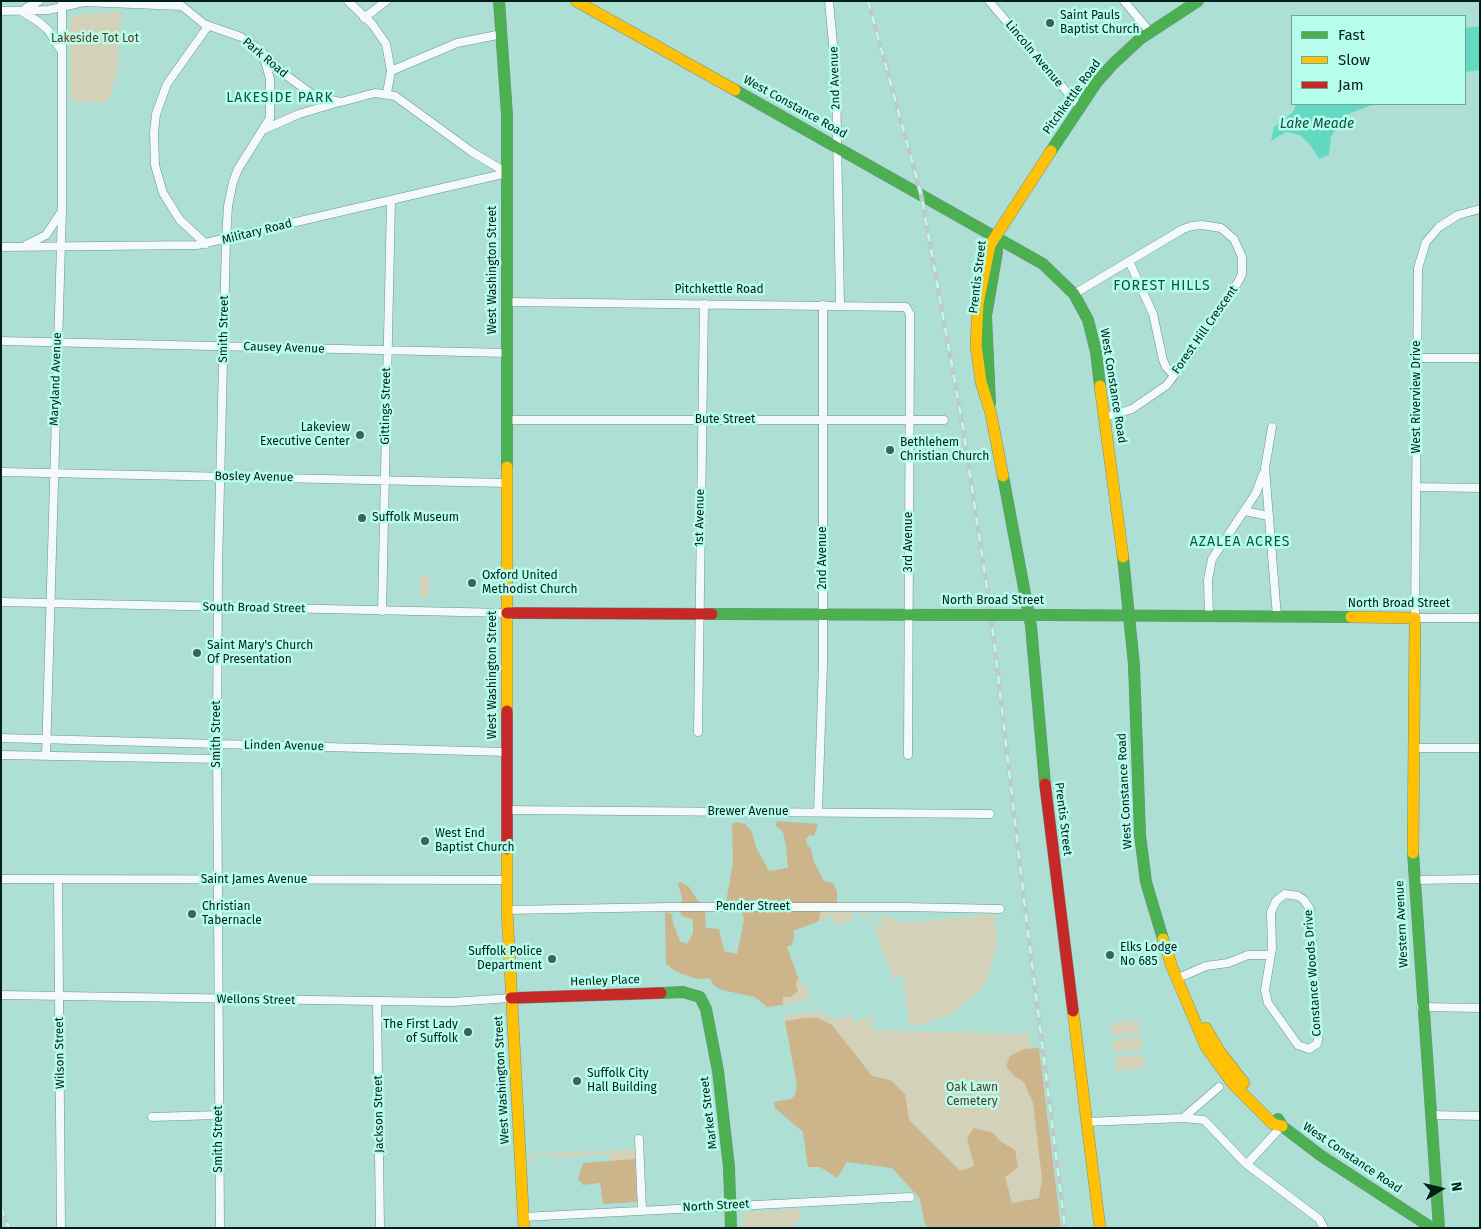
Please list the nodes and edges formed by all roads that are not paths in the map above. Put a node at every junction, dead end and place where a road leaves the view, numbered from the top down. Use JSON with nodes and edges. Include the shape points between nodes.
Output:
{"nodes":[{"id":1,"x":39,"y":1,"type":"edge"},
{"id":2,"x":348,"y":1,"type":"edge"},
{"id":3,"x":386,"y":1,"type":"edge"},
{"id":4,"x":499,"y":1,"type":"edge"},
{"id":5,"x":576,"y":1,"type":"edge"},
{"id":6,"x":829,"y":1,"type":"edge"},
{"id":7,"x":989,"y":1,"type":"edge"},
{"id":8,"x":1124,"y":1,"type":"edge"},
{"id":9,"x":1198,"y":1,"type":"edge"},
{"id":10,"x":62,"y":4,"type":"edge"},
{"id":11,"x":183,"y":4,"type":"edge"},
{"id":12,"x":19,"y":10,"type":"junction"},
{"id":13,"x":1,"y":11,"type":"edge"},
{"id":14,"x":364,"y":18,"type":"junction"},
{"id":15,"x":208,"y":26,"type":"junction"},
{"id":16,"x":1150,"y":32,"type":"junction"},
{"id":17,"x":502,"y":34,"type":"junction"},
{"id":18,"x":262,"y":51,"type":"junction"},
{"id":19,"x":62,"y":53,"type":"junction"},
{"id":20,"x":391,"y":71,"type":"junction"},
{"id":21,"x":386,"y":93,"type":"junction"},
{"id":22,"x":341,"y":102,"type":"junction"},
{"id":23,"x":1080,"y":107,"type":"junction"},
{"id":24,"x":265,"y":129,"type":"junction"},
{"id":25,"x":836,"y":147,"type":"junction"},
{"id":26,"x":507,"y":173,"type":"junction"},
{"id":27,"x":391,"y":201,"type":"junction"},
{"id":28,"x":1480,"y":209,"type":"edge"},
{"id":29,"x":62,"y":210,"type":"junction"},
{"id":30,"x":997,"y":236,"type":"junction"},
{"id":31,"x":226,"y":240,"type":"junction"},
{"id":32,"x":206,"y":244,"type":"junction"},
{"id":33,"x":61,"y":246,"type":"junction"},
{"id":34,"x":3,"y":247,"type":"edge"},
{"id":35,"x":19,"y":247,"type":"junction"},
{"id":36,"x":1129,"y":262,"type":"junction"},
{"id":37,"x":1074,"y":294,"type":"junction"},
{"id":38,"x":508,"y":302,"type":"junction"},
{"id":39,"x":704,"y":304,"type":"junction"},
{"id":40,"x":823,"y":305,"type":"junction"},
{"id":41,"x":840,"y":305,"type":"junction"},
{"id":42,"x":910,"y":330,"type":"joint"},
{"id":43,"x":1,"y":342,"type":"edge"},
{"id":44,"x":57,"y":343,"type":"junction"},
{"id":45,"x":224,"y":346,"type":"junction"},
{"id":46,"x":387,"y":350,"type":"junction"},
{"id":47,"x":507,"y":353,"type":"junction"},
{"id":48,"x":1417,"y":358,"type":"junction"},
{"id":49,"x":1480,"y":358,"type":"edge"},
{"id":50,"x":1174,"y":375,"type":"junction"},
{"id":51,"x":1105,"y":417,"type":"junction"},
{"id":52,"x":507,"y":420,"type":"junction"},
{"id":53,"x":701,"y":420,"type":"junction"},
{"id":54,"x":823,"y":420,"type":"junction"},
{"id":55,"x":910,"y":420,"type":"junction"},
{"id":56,"x":944,"y":420,"type":"dead end"},
{"id":57,"x":1272,"y":427,"type":"dead end"},
{"id":58,"x":1265,"y":468,"type":"junction"},
{"id":59,"x":1,"y":472,"type":"edge"},
{"id":60,"x":54,"y":473,"type":"junction"},
{"id":61,"x":220,"y":476,"type":"junction"},
{"id":62,"x":384,"y":481,"type":"junction"},
{"id":63,"x":507,"y":483,"type":"junction"},
{"id":64,"x":1416,"y":487,"type":"junction"},
{"id":65,"x":1480,"y":488,"type":"edge"},
{"id":66,"x":1244,"y":511,"type":"junction"},
{"id":67,"x":1269,"y":516,"type":"junction"},
{"id":68,"x":1,"y":602,"type":"edge"},
{"id":69,"x":51,"y":603,"type":"junction"},
{"id":70,"x":218,"y":607,"type":"junction"},
{"id":71,"x":382,"y":611,"type":"junction"},
{"id":72,"x":507,"y":613,"type":"junction"},
{"id":73,"x":699,"y":614,"type":"junction"},
{"id":74,"x":823,"y":615,"type":"junction"},
{"id":75,"x":909,"y":616,"type":"junction"},
{"id":76,"x":1130,"y":616,"type":"junction"},
{"id":77,"x":1209,"y":617,"type":"junction"},
{"id":78,"x":1277,"y":617,"type":"junction"},
{"id":79,"x":1415,"y":618,"type":"junction"},
{"id":80,"x":1480,"y":618,"type":"edge"},
{"id":81,"x":698,"y":732,"type":"dead end"},
{"id":82,"x":1,"y":738,"type":"edge"},
{"id":83,"x":46,"y":739,"type":"junction"},
{"id":84,"x":217,"y":742,"type":"junction"},
{"id":85,"x":1414,"y":748,"type":"junction"},
{"id":86,"x":1480,"y":748,"type":"edge"},
{"id":87,"x":507,"y":752,"type":"junction"},
{"id":88,"x":1,"y":755,"type":"edge"},
{"id":89,"x":908,"y":755,"type":"dead end"},
{"id":90,"x":46,"y":756,"type":"junction"},
{"id":91,"x":217,"y":759,"type":"junction"},
{"id":92,"x":506,"y":810,"type":"junction"},
{"id":93,"x":818,"y":812,"type":"junction"},
{"id":94,"x":990,"y":814,"type":"dead end"},
{"id":95,"x":1,"y":879,"type":"edge"},
{"id":96,"x":58,"y":879,"type":"junction"},
{"id":97,"x":1480,"y":879,"type":"edge"},
{"id":98,"x":218,"y":880,"type":"junction"},
{"id":99,"x":506,"y":880,"type":"junction"},
{"id":100,"x":1414,"y":880,"type":"junction"},
{"id":101,"x":1000,"y":909,"type":"dead end"},
{"id":102,"x":507,"y":910,"type":"junction"},
{"id":103,"x":1271,"y":956,"type":"junction"},
{"id":104,"x":1176,"y":979,"type":"junction"},
{"id":105,"x":1,"y":995,"type":"edge"},
{"id":106,"x":59,"y":997,"type":"junction"},
{"id":107,"x":511,"y":998,"type":"junction"},
{"id":108,"x":700,"y":998,"type":"joint"},
{"id":109,"x":218,"y":1000,"type":"junction"},
{"id":110,"x":378,"y":1001,"type":"junction"},
{"id":111,"x":1422,"y":1008,"type":"junction"},
{"id":112,"x":1480,"y":1008,"type":"edge"},
{"id":113,"x":1218,"y":1087,"type":"dead end"},
{"id":114,"x":219,"y":1115,"type":"junction"},
{"id":115,"x":1430,"y":1115,"type":"junction"},
{"id":116,"x":1480,"y":1116,"type":"edge"},
{"id":117,"x":152,"y":1117,"type":"dead end"},
{"id":118,"x":1182,"y":1118,"type":"junction"},
{"id":119,"x":1086,"y":1122,"type":"junction"},
{"id":120,"x":1282,"y":1126,"type":"junction"},
{"id":121,"x":639,"y":1139,"type":"dead end"},
{"id":122,"x":1247,"y":1164,"type":"junction"},
{"id":123,"x":910,"y":1197,"type":"dead end"},
{"id":124,"x":731,"y":1206,"type":"junction"},
{"id":125,"x":642,"y":1210,"type":"junction"},
{"id":126,"x":524,"y":1222,"type":"edge"},
{"id":127,"x":61,"y":1228,"type":"edge"},
{"id":128,"x":220,"y":1228,"type":"edge"},
{"id":129,"x":380,"y":1228,"type":"edge"},
{"id":130,"x":731,"y":1228,"type":"edge"},
{"id":131,"x":1100,"y":1228,"type":"edge"},
{"id":132,"x":1324,"y":1228,"type":"edge"},
{"id":133,"x":1432,"y":1228,"type":"edge"},
{"id":134,"x":1439,"y":1228,"type":"edge"}],
"edges":[{"from":1,"to":12,"type":"street"},
{"from":2,"to":14,"type":"street"},
{"from":3,"to":14,"type":"street"},
{"from":4,"to":17,"type":"main road","name":"West Washington Street"},
{"from":5,"to":25,"type":"main road","name":"West Constance Road"},
{"from":6,"to":25,"type":"street","name":"2nd Avenue","via":[[836,77]]},
{"from":7,"to":23,"type":"street","name":"Lincoln Avenue"},
{"from":8,"to":16,"type":"street"},
{"from":9,"to":16,"type":"main road","name":"Pitchkettle Road"},
{"from":10,"to":11,"type":"street","name":"Park Road"},
{"from":10,"to":12,"type":"street","name":"Park Road"},
{"from":10,"to":19,"type":"street","name":"Maryland Avenue"},
{"from":11,"to":15,"type":"street","name":"Park Road"},
{"from":12,"to":13,"type":"street","name":"Park Road"},
{"from":12,"to":19,"type":"street","via":[[48,30]]},
{"from":14,"to":20,"type":"street","via":[[386,44]]},
{"from":15,"to":18,"type":"street","name":"Park Road","via":[[241,37]]},
{"from":15,"to":32,"type":"street","via":[[167,84],[156,114],[154,133],[155,165],[163,193],[180,220]]},
{"from":16,"to":23,"type":"main road","name":"Pitchkettle Road","via":[[1113,64]]},
{"from":17,"to":20,"type":"street","via":[[457,43]]},
{"from":17,"to":26,"type":"main road","name":"West Washington Street","via":[[507,92]]},
{"from":18,"to":22,"type":"street","name":"Park Road","via":[[287,76],[316,97]]},
{"from":18,"to":24,"type":"street","via":[[272,93],[270,118]]},
{"from":19,"to":29,"type":"street","name":"Maryland Avenue"},
{"from":20,"to":21,"type":"street"},
{"from":21,"to":22,"type":"street","name":"Park Road"},
{"from":21,"to":26,"type":"street","via":[[398,97],[472,152]]},
{"from":22,"to":24,"type":"street","via":[[299,114]]},
{"from":23,"to":30,"type":"main road","name":"Pitchkettle Road"},
{"from":24,"to":31,"type":"street","name":"Smith Street","via":[[232,182]]},
{"from":25,"to":30,"type":"main road","name":"West Constance Road"},
{"from":25,"to":41,"type":"street","name":"2nd Avenue"},
{"from":26,"to":27,"type":"street","name":"Military Road"},
{"from":26,"to":38,"type":"main road","name":"West Washington Street"},
{"from":27,"to":31,"type":"street","name":"Military Road"},
{"from":27,"to":46,"type":"street","name":"Gittings Street"},
{"from":28,"to":48,"type":"street","name":"West Riverview Drive","via":[[1446,221],[1426,242],[1416,282]]},
{"from":29,"to":33,"type":"street","name":"Maryland Avenue"},
{"from":29,"to":35,"type":"street","via":[[46,235]]},
{"from":30,"to":37,"type":"main road","name":"West Constance Road","via":[[1043,264]]},
{"from":30,"to":119,"type":"main road","name":"Prentis Street","via":[[990,245],[982,276],[976,330],[981,382],[991,414],[1031,626],[1044,777]]},
{"from":31,"to":32,"type":"street","name":"Military Road"},
{"from":31,"to":45,"type":"street","name":"Smith Street"},
{"from":32,"to":33,"type":"street","name":"Military Road"},
{"from":33,"to":35,"type":"street","name":"Military Road"},
{"from":33,"to":44,"type":"street","name":"Maryland Avenue"},
{"from":34,"to":35,"type":"street","name":"Military Road"},
{"from":36,"to":37,"type":"street","name":"Forest Hill Crescent"},
{"from":36,"to":50,"type":"street","via":[[1153,314],[1163,360]]},
{"from":36,"to":50,"type":"street","name":"Forest Hill Crescent","via":[[1192,226],[1221,228],[1239,247],[1243,265],[1238,282]]},
{"from":37,"to":51,"type":"main road","name":"West Constance Road","via":[[1093,336]]},
{"from":38,"to":39,"type":"street","name":"Pitchkettle Road"},
{"from":38,"to":47,"type":"main road","name":"West Washington Street"},
{"from":39,"to":40,"type":"street","name":"Pitchkettle Road"},
{"from":39,"to":53,"type":"street","name":"1st Avenue"},
{"from":40,"to":41,"type":"street","name":"Pitchkettle Road"},
{"from":40,"to":54,"type":"street","name":"2nd Avenue"},
{"from":41,"to":42,"type":"street","name":"Pitchkettle Road","via":[[902,305],[909,310]]},
{"from":42,"to":55,"type":"street","name":"3rd Avenue"},
{"from":43,"to":44,"type":"street","name":"Causey Avenue"},
{"from":44,"to":45,"type":"street","name":"Causey Avenue"},
{"from":44,"to":60,"type":"street","name":"Maryland Avenue"},
{"from":45,"to":46,"type":"street","name":"Causey Avenue"},
{"from":45,"to":61,"type":"street","name":"Smith Street"},
{"from":46,"to":47,"type":"street","name":"Causey Avenue"},
{"from":46,"to":62,"type":"street","name":"Gittings Street"},
{"from":47,"to":52,"type":"main road","name":"West Washington Street"},
{"from":48,"to":49,"type":"street"},
{"from":48,"to":64,"type":"street","name":"West Riverview Drive"},
{"from":50,"to":51,"type":"street","name":"Forest Hill Crescent","via":[[1144,402]]},
{"from":51,"to":76,"type":"main road","name":"West Constance Road"},
{"from":52,"to":53,"type":"street","name":"Bute Street"},
{"from":52,"to":63,"type":"main road","name":"West Washington Street"},
{"from":53,"to":54,"type":"street","name":"Bute Street"},
{"from":53,"to":73,"type":"street","name":"1st Avenue"},
{"from":54,"to":55,"type":"street","name":"Bute Street"},
{"from":54,"to":74,"type":"street","name":"2nd Avenue"},
{"from":55,"to":56,"type":"street","name":"Bute Street"},
{"from":55,"to":75,"type":"street","name":"3rd Avenue"},
{"from":57,"to":58,"type":"street"},
{"from":58,"to":66,"type":"street","via":[[1256,493]]},
{"from":58,"to":67,"type":"street"},
{"from":59,"to":60,"type":"street","name":"Bosley Avenue"},
{"from":60,"to":61,"type":"street","name":"Bosley Avenue"},
{"from":60,"to":69,"type":"street","name":"Maryland Avenue"},
{"from":61,"to":62,"type":"street","name":"Bosley Avenue"},
{"from":61,"to":70,"type":"street","name":"Smith Street"},
{"from":62,"to":63,"type":"street","name":"Bosley Avenue"},
{"from":62,"to":71,"type":"street","name":"Gittings Street"},
{"from":63,"to":72,"type":"main road","name":"West Washington Street"},
{"from":64,"to":65,"type":"street"},
{"from":64,"to":79,"type":"street","name":"West Riverview Drive"},
{"from":66,"to":67,"type":"street"},
{"from":66,"to":77,"type":"street","via":[[1211,564]]},
{"from":67,"to":78,"type":"street"},
{"from":68,"to":69,"type":"street","name":"South Broad Street"},
{"from":69,"to":70,"type":"street","name":"South Broad Street"},
{"from":69,"to":83,"type":"street","name":"Maryland Avenue"},
{"from":70,"to":71,"type":"street","name":"South Broad Street"},
{"from":70,"to":84,"type":"street","name":"Smith Street"},
{"from":71,"to":72,"type":"street","name":"South Broad Street"},
{"from":72,"to":73,"type":"main road","name":"North Broad Street"},
{"from":72,"to":87,"type":"main road","name":"West Washington Street"},
{"from":73,"to":74,"type":"main road","name":"North Broad Street"},
{"from":73,"to":81,"type":"street","name":"1st Avenue"},
{"from":74,"to":75,"type":"main road","name":"North Broad Street"},
{"from":74,"to":93,"type":"street","name":"2nd Avenue"},
{"from":75,"to":76,"type":"main road","name":"North Broad Street","bridge":true},
{"from":75,"to":89,"type":"street","name":"3rd Avenue"},
{"from":76,"to":77,"type":"main road","name":"North Broad Street"},
{"from":76,"to":104,"type":"main road","name":"West Constance Road","via":[[1142,856],[1154,913]]},
{"from":77,"to":78,"type":"main road","name":"North Broad Street"},
{"from":78,"to":79,"type":"main road","name":"North Broad Street"},
{"from":79,"to":80,"type":"street","name":"North Broad Street"},
{"from":79,"to":85,"type":"main road","name":"Western Avenue"},
{"from":82,"to":83,"type":"street","name":"Linden Avenue"},
{"from":83,"to":84,"type":"street","name":"Linden Avenue"},
{"from":83,"to":90,"type":"street","name":"Maryland Avenue"},
{"from":84,"to":87,"type":"street","name":"Linden Avenue","via":[[226,745]]},
{"from":84,"to":91,"type":"street","name":"Smith Street"},
{"from":85,"to":86,"type":"street"},
{"from":85,"to":100,"type":"main road","name":"Western Avenue"},
{"from":87,"to":92,"type":"main road","name":"West Washington Street"},
{"from":88,"to":90,"type":"street"},
{"from":90,"to":91,"type":"street"},
{"from":91,"to":98,"type":"street","name":"Smith Street"},
{"from":92,"to":93,"type":"street","name":"Brewer Avenue"},
{"from":92,"to":99,"type":"main road","name":"West Washington Street"},
{"from":93,"to":94,"type":"street","name":"Brewer Avenue"},
{"from":95,"to":96,"type":"street","name":"Saint James Avenue"},
{"from":96,"to":98,"type":"street","name":"Saint James Avenue"},
{"from":96,"to":106,"type":"street","name":"Wilson Street"},
{"from":97,"to":100,"type":"street"},
{"from":98,"to":99,"type":"street","name":"Saint James Avenue"},
{"from":98,"to":109,"type":"street","name":"Smith Street"},
{"from":99,"to":102,"type":"main road","name":"West Washington Street"},
{"from":100,"to":111,"type":"main road","name":"Western Avenue"},
{"from":101,"to":102,"type":"street","name":"Pender Street","via":[[906,906]]},
{"from":102,"to":107,"type":"main road","name":"West Washington Street"},
{"from":103,"to":103,"type":"street","name":"Constance Woods Drive","via":[[1272,907],[1285,894],[1298,896],[1310,909],[1318,1040],[1314,1047],[1304,1049],[1298,1045],[1268,1003],[1265,990]]},
{"from":103,"to":104,"type":"street","via":[[1248,955],[1228,963],[1206,966]]},
{"from":104,"to":120,"type":"main road","name":"West Constance Road","via":[[1206,1047],[1233,1084],[1273,1124]]},
{"from":105,"to":106,"type":"street","name":"Wellons Street"},
{"from":106,"to":109,"type":"street","name":"Wellons Street"},
{"from":106,"to":127,"type":"street","name":"Wilson Street"},
{"from":107,"to":108,"type":"main road","name":"Henley Place","via":[[683,992]]},
{"from":107,"to":110,"type":"street","name":"Wellons Street","via":[[452,1002]]},
{"from":107,"to":126,"type":"main road","name":"West Washington Street"},
{"from":108,"to":124,"type":"main road","name":"Market Street","via":[[706,1009],[718,1071],[730,1167]]},
{"from":109,"to":110,"type":"street","name":"Wellons Street"},
{"from":109,"to":114,"type":"street","name":"Smith Street"},
{"from":110,"to":129,"type":"street","name":"Jackson Street"},
{"from":111,"to":112,"type":"street"},
{"from":111,"to":115,"type":"main road","name":"Western Avenue"},
{"from":113,"to":118,"type":"street"},
{"from":114,"to":117,"type":"street"},
{"from":114,"to":128,"type":"street","name":"Smith Street"},
{"from":115,"to":116,"type":"street"},
{"from":115,"to":134,"type":"main road","name":"Western Avenue"},
{"from":118,"to":119,"type":"street"},
{"from":118,"to":122,"type":"street","via":[[1204,1120]]},
{"from":119,"to":131,"type":"main road","name":"Prentis Street"},
{"from":120,"to":122,"type":"street"},
{"from":120,"to":133,"type":"main road","name":"West Constance Road","via":[[1320,1155]]},
{"from":121,"to":125,"type":"street"},
{"from":122,"to":132,"type":"street","via":[[1318,1219]]},
{"from":123,"to":124,"type":"street","name":"North Street"},
{"from":124,"to":125,"type":"street","name":"North Street"},
{"from":124,"to":130,"type":"main road","name":"Market Street"},
{"from":125,"to":126,"type":"street","name":"North Street"}]}
